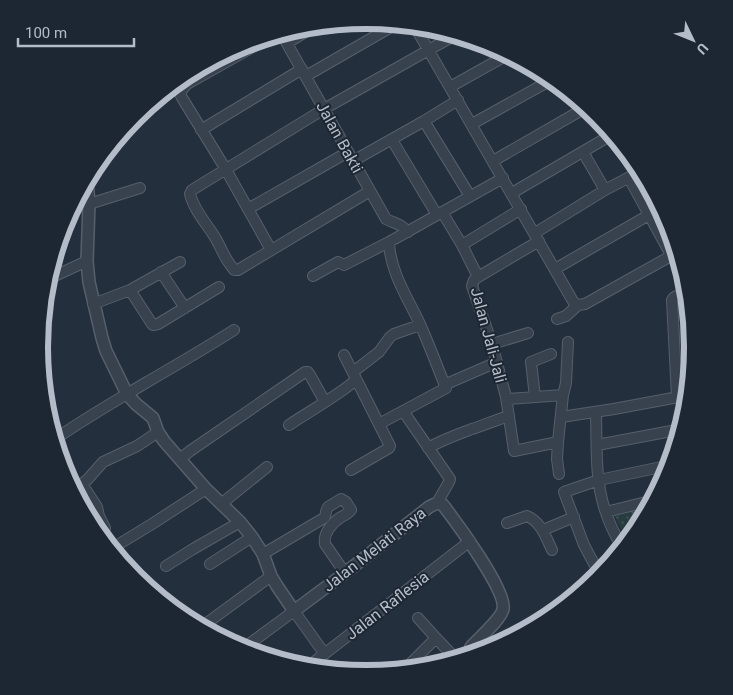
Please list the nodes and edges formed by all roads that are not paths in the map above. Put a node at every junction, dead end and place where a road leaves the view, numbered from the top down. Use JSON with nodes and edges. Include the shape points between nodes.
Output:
{"nodes":[{"id":1,"x":387,"y":29,"type":"edge"},
{"id":2,"x":419,"y":33,"type":"edge"},
{"id":3,"x":298,"y":36,"type":"edge"},
{"id":4,"x":285,"y":40,"type":"edge"},
{"id":5,"x":447,"y":40,"type":"edge"},
{"id":6,"x":287,"y":43,"type":"junction"},
{"id":7,"x":429,"y":50,"type":"junction"},
{"id":8,"x":500,"y":59,"type":"edge"},
{"id":9,"x":230,"y":60,"type":"edge"},
{"id":10,"x":304,"y":73,"type":"junction"},
{"id":11,"x":546,"y":83,"type":"edge"},
{"id":12,"x":450,"y":87,"type":"junction"},
{"id":13,"x":458,"y":100,"type":"junction"},
{"id":14,"x":324,"y":109,"type":"junction"},
{"id":15,"x":580,"y":111,"type":"edge"},
{"id":16,"x":424,"y":121,"type":"junction"},
{"id":17,"x":472,"y":124,"type":"junction"},
{"id":18,"x":201,"y":130,"type":"junction"},
{"id":19,"x":607,"y":138,"type":"edge"},
{"id":20,"x":392,"y":140,"type":"junction"},
{"id":21,"x":583,"y":152,"type":"junction"},
{"id":22,"x":351,"y":156,"type":"junction"},
{"id":23,"x":493,"y":161,"type":"junction"},
{"id":24,"x":225,"y":168,"type":"junction"},
{"id":25,"x":635,"y":174,"type":"edge"},
{"id":26,"x":503,"y":178,"type":"junction"},
{"id":27,"x":629,"y":178,"type":"junction"},
{"id":28,"x":140,"y":188,"type":"dead end"},
{"id":29,"x":605,"y":190,"type":"junction"},
{"id":30,"x":370,"y":191,"type":"junction"},
{"id":31,"x":88,"y":192,"type":"edge"},
{"id":32,"x":512,"y":193,"type":"junction"},
{"id":33,"x":470,"y":196,"type":"junction"},
{"id":34,"x":89,"y":204,"type":"junction"},
{"id":35,"x":521,"y":208,"type":"junction"},
{"id":36,"x":248,"y":209,"type":"junction"},
{"id":37,"x":654,"y":212,"type":"edge"},
{"id":38,"x":439,"y":214,"type":"junction"},
{"id":39,"x":649,"y":215,"type":"junction"},
{"id":40,"x":408,"y":232,"type":"junction"},
{"id":41,"x":537,"y":237,"type":"junction"},
{"id":42,"x":389,"y":242,"type":"junction"},
{"id":43,"x":462,"y":244,"type":"junction"},
{"id":44,"x":668,"y":244,"type":"edge"},
{"id":45,"x":271,"y":250,"type":"junction"},
{"id":46,"x":671,"y":256,"type":"edge"},
{"id":47,"x":87,"y":261,"type":"junction"},
{"id":48,"x":180,"y":262,"type":"dead end"},
{"id":49,"x":555,"y":268,"type":"junction"},
{"id":50,"x":161,"y":272,"type":"junction"},
{"id":51,"x":56,"y":275,"type":"edge"},
{"id":52,"x":313,"y":276,"type":"dead end"},
{"id":53,"x":478,"y":277,"type":"junction"},
{"id":54,"x":219,"y":287,"type":"dead end"},
{"id":55,"x":130,"y":290,"type":"junction"},
{"id":56,"x":681,"y":295,"type":"edge"},
{"id":57,"x":93,"y":304,"type":"junction"},
{"id":58,"x":578,"y":305,"type":"junction"},
{"id":59,"x":185,"y":308,"type":"junction"},
{"id":60,"x":557,"y":319,"type":"dead end"},
{"id":61,"x":420,"y":325,"type":"junction"},
{"id":62,"x":234,"y":330,"type":"dead end"},
{"id":63,"x":528,"y":333,"type":"dead end"},
{"id":64,"x":568,"y":342,"type":"dead end"},
{"id":65,"x":492,"y":344,"type":"junction"},
{"id":66,"x":551,"y":354,"type":"dead end"},
{"id":67,"x":344,"y":355,"type":"dead end"},
{"id":68,"x":497,"y":362,"type":"junction"},
{"id":69,"x":354,"y":376,"type":"junction"},
{"id":70,"x":444,"y":385,"type":"junction"},
{"id":71,"x":127,"y":394,"type":"junction"},
{"id":72,"x":562,"y":395,"type":"junction"},
{"id":73,"x":682,"y":396,"type":"edge"},
{"id":74,"x":506,"y":397,"type":"junction"},
{"id":75,"x":535,"y":397,"type":"junction"},
{"id":76,"x":677,"y":397,"type":"junction"},
{"id":77,"x":325,"y":402,"type":"junction"},
{"id":78,"x":403,"y":411,"type":"junction"},
{"id":79,"x":509,"y":416,"type":"junction"},
{"id":80,"x":561,"y":417,"type":"junction"},
{"id":81,"x":596,"y":417,"type":"dead end"},
{"id":82,"x":378,"y":424,"type":"junction"},
{"id":83,"x":289,"y":426,"type":"dead end"},
{"id":84,"x":674,"y":431,"type":"edge"},
{"id":85,"x":158,"y":432,"type":"junction"},
{"id":86,"x":61,"y":435,"type":"edge"},
{"id":87,"x":558,"y":442,"type":"junction"},
{"id":88,"x":597,"y":445,"type":"junction"},
{"id":89,"x":428,"y":448,"type":"junction"},
{"id":90,"x":180,"y":459,"type":"junction"},
{"id":91,"x":267,"y":467,"type":"dead end"},
{"id":92,"x":662,"y":467,"type":"edge"},
{"id":93,"x":351,"y":470,"type":"dead end"},
{"id":94,"x":559,"y":474,"type":"dead end"},
{"id":95,"x":598,"y":480,"type":"junction"},
{"id":96,"x":79,"y":484,"type":"edge"},
{"id":97,"x":206,"y":489,"type":"junction"},
{"id":98,"x":83,"y":492,"type":"edge"},
{"id":99,"x":645,"y":502,"type":"edge"},
{"id":100,"x":437,"y":503,"type":"junction"},
{"id":101,"x":221,"y":504,"type":"junction"},
{"id":102,"x":606,"y":512,"type":"junction"},
{"id":103,"x":574,"y":517,"type":"junction"},
{"id":104,"x":240,"y":522,"type":"junction"},
{"id":105,"x":507,"y":523,"type":"dead end"},
{"id":106,"x":105,"y":528,"type":"dead end"},
{"id":107,"x":543,"y":530,"type":"junction"},
{"id":108,"x":252,"y":536,"type":"junction"},
{"id":109,"x":470,"y":541,"type":"junction"},
{"id":110,"x":619,"y":541,"type":"edge"},
{"id":111,"x":117,"y":545,"type":"edge"},
{"id":112,"x":552,"y":550,"type":"dead end"},
{"id":113,"x":263,"y":554,"type":"junction"},
{"id":114,"x":210,"y":564,"type":"dead end"},
{"id":115,"x":166,"y":566,"type":"dead end"},
{"id":116,"x":596,"y":568,"type":"edge"},
{"id":117,"x":345,"y":573,"type":"junction"},
{"id":118,"x":272,"y":576,"type":"junction"},
{"id":119,"x":294,"y":611,"type":"junction"},
{"id":120,"x":418,"y":618,"type":"dead end"},
{"id":121,"x":206,"y":624,"type":"edge"},
{"id":122,"x":436,"y":638,"type":"junction"},
{"id":123,"x":250,"y":644,"type":"edge"},
{"id":124,"x":478,"y":646,"type":"edge"},
{"id":125,"x":324,"y":653,"type":"junction"},
{"id":126,"x":449,"y":655,"type":"edge"},
{"id":127,"x":314,"y":662,"type":"edge"},
{"id":128,"x":411,"y":663,"type":"edge"}],
"edges":[{"from":1,"to":10,"type":"street"},
{"from":2,"to":7,"type":"street"},
{"from":3,"to":6,"type":"street"},
{"from":4,"to":6,"type":"street","name":"Jalan Bakti"},
{"from":5,"to":7,"type":"street"},
{"from":6,"to":10,"type":"street","name":"Jalan Bakti"},
{"from":7,"to":12,"type":"street"},
{"from":7,"to":14,"type":"street"},
{"from":8,"to":12,"type":"street"},
{"from":9,"to":18,"type":"street","via":[[181,91]]},
{"from":10,"to":14,"type":"street","name":"Jalan Bakti"},
{"from":10,"to":18,"type":"street"},
{"from":11,"to":17,"type":"street"},
{"from":12,"to":13,"type":"street"},
{"from":13,"to":16,"type":"street"},
{"from":13,"to":17,"type":"street"},
{"from":14,"to":22,"type":"street","name":"Jalan Bakti"},
{"from":14,"to":24,"type":"street"},
{"from":15,"to":23,"type":"street"},
{"from":16,"to":20,"type":"street"},
{"from":16,"to":33,"type":"street"},
{"from":17,"to":23,"type":"street"},
{"from":18,"to":24,"type":"street"},
{"from":19,"to":21,"type":"street"},
{"from":20,"to":22,"type":"street"},
{"from":20,"to":38,"type":"street"},
{"from":21,"to":29,"type":"street"},
{"from":21,"to":32,"type":"street"},
{"from":22,"to":30,"type":"street","name":"Jalan Bakti"},
{"from":22,"to":36,"type":"street"},
{"from":23,"to":26,"type":"street"},
{"from":24,"to":36,"type":"street"},
{"from":24,"to":45,"type":"street","via":[[192,190],[190,194],[194,204],[233,270]]},
{"from":25,"to":27,"type":"street"},
{"from":26,"to":32,"type":"street"},
{"from":26,"to":33,"type":"street"},
{"from":27,"to":29,"type":"street"},
{"from":27,"to":39,"type":"street"},
{"from":28,"to":34,"type":"street"},
{"from":29,"to":41,"type":"street"},
{"from":30,"to":40,"type":"street","name":"Jalan Bakti","via":[[386,219],[400,224]]},
{"from":30,"to":45,"type":"street"},
{"from":31,"to":34,"type":"street"},
{"from":32,"to":35,"type":"street"},
{"from":33,"to":38,"type":"street"},
{"from":34,"to":47,"type":"street"},
{"from":35,"to":41,"type":"street"},
{"from":35,"to":43,"type":"street"},
{"from":36,"to":45,"type":"street"},
{"from":37,"to":39,"type":"street"},
{"from":38,"to":40,"type":"street"},
{"from":38,"to":43,"type":"street"},
{"from":39,"to":44,"type":"street"},
{"from":39,"to":49,"type":"street"},
{"from":40,"to":42,"type":"street"},
{"from":41,"to":49,"type":"street"},
{"from":41,"to":53,"type":"street"},
{"from":42,"to":52,"type":"street","via":[[344,265],[338,262]]},
{"from":42,"to":61,"type":"street","via":[[399,282]]},
{"from":43,"to":53,"type":"street"},
{"from":46,"to":58,"type":"street"},
{"from":47,"to":51,"type":"street"},
{"from":47,"to":57,"type":"street"},
{"from":48,"to":50,"type":"street"},
{"from":49,"to":58,"type":"street"},
{"from":50,"to":55,"type":"street"},
{"from":50,"to":59,"type":"street"},
{"from":53,"to":65,"type":"street","name":"Jalan Jali-Jali","via":[[472,286]]},
{"from":54,"to":59,"type":"street"},
{"from":55,"to":57,"type":"street"},
{"from":55,"to":59,"type":"street","via":[[154,325]]},
{"from":56,"to":76,"type":"street","via":[[672,300]]},
{"from":57,"to":71,"type":"street","via":[[106,351]]},
{"from":58,"to":60,"type":"street"},
{"from":61,"to":69,"type":"street","via":[[390,337]]},
{"from":61,"to":70,"type":"street"},
{"from":62,"to":71,"type":"street"},
{"from":63,"to":65,"type":"street"},
{"from":64,"to":72,"type":"street","via":[[566,383]]},
{"from":65,"to":68,"type":"street","name":"Jalan Jali-Jali"},
{"from":66,"to":75,"type":"street","via":[[532,362]]},
{"from":67,"to":69,"type":"street"},
{"from":68,"to":70,"type":"street"},
{"from":68,"to":74,"type":"street","name":"Jalan Jali-Jali"},
{"from":69,"to":77,"type":"street"},
{"from":69,"to":82,"type":"street"},
{"from":70,"to":78,"type":"street","via":[[446,388]]},
{"from":71,"to":85,"type":"street","via":[[153,418]]},
{"from":71,"to":86,"type":"street"},
{"from":72,"to":75,"type":"street","name":"Jalan Jali-Jali"},
{"from":72,"to":80,"type":"street"},
{"from":73,"to":76,"type":"street"},
{"from":74,"to":75,"type":"street","name":"Jalan Jali-Jali"},
{"from":74,"to":79,"type":"street"},
{"from":76,"to":80,"type":"street"},
{"from":77,"to":83,"type":"street"},
{"from":77,"to":90,"type":"street","via":[[305,372]]},
{"from":78,"to":82,"type":"street"},
{"from":78,"to":89,"type":"street"},
{"from":79,"to":87,"type":"street","via":[[514,451]]},
{"from":79,"to":89,"type":"street"},
{"from":80,"to":87,"type":"street"},
{"from":81,"to":88,"type":"street"},
{"from":82,"to":93,"type":"street","via":[[389,441],[389,448]]},
{"from":84,"to":88,"type":"street"},
{"from":85,"to":90,"type":"street"},
{"from":85,"to":96,"type":"street","via":[[103,462]]},
{"from":87,"to":94,"type":"street"},
{"from":88,"to":95,"type":"street"},
{"from":89,"to":100,"type":"street","via":[[450,479]]},
{"from":90,"to":97,"type":"street"},
{"from":91,"to":101,"type":"street"},
{"from":92,"to":95,"type":"street"},
{"from":95,"to":102,"type":"street"},
{"from":95,"to":103,"type":"street","via":[[564,492]]},
{"from":97,"to":101,"type":"street"},
{"from":97,"to":111,"type":"street"},
{"from":98,"to":106,"type":"street","via":[[97,507]]},
{"from":99,"to":102,"type":"street"},
{"from":100,"to":109,"type":"street","name":"Jalan Melati Raya","via":[[443,505]]},
{"from":100,"to":117,"type":"street","name":"Jalan Melati Raya"},
{"from":101,"to":104,"type":"street"},
{"from":102,"to":110,"type":"street"},
{"from":103,"to":107,"type":"street"},
{"from":103,"to":116,"type":"street"},
{"from":104,"to":108,"type":"street"},
{"from":104,"to":115,"type":"street"},
{"from":105,"to":107,"type":"street","via":[[527,516]]},
{"from":107,"to":112,"type":"street"},
{"from":108,"to":113,"type":"street"},
{"from":108,"to":114,"type":"street"},
{"from":109,"to":124,"type":"street","name":"Jalan Melati Raya","via":[[504,602],[500,616]]},
{"from":109,"to":125,"type":"street","name":"Jalan Raflesia"},
{"from":113,"to":117,"type":"street","via":[[324,518],[327,509],[341,499],[350,511],[330,528],[324,539]]},
{"from":113,"to":118,"type":"street"},
{"from":117,"to":119,"type":"street","name":"Jalan Melati Raya"},
{"from":118,"to":119,"type":"street"},
{"from":118,"to":121,"type":"street"},
{"from":119,"to":123,"type":"street","name":"Jalan Melati Raya"},
{"from":119,"to":125,"type":"street"},
{"from":120,"to":122,"type":"street"},
{"from":122,"to":126,"type":"street"},
{"from":122,"to":128,"type":"street"},
{"from":125,"to":127,"type":"street","name":"Jalan Raflesia"}]}
